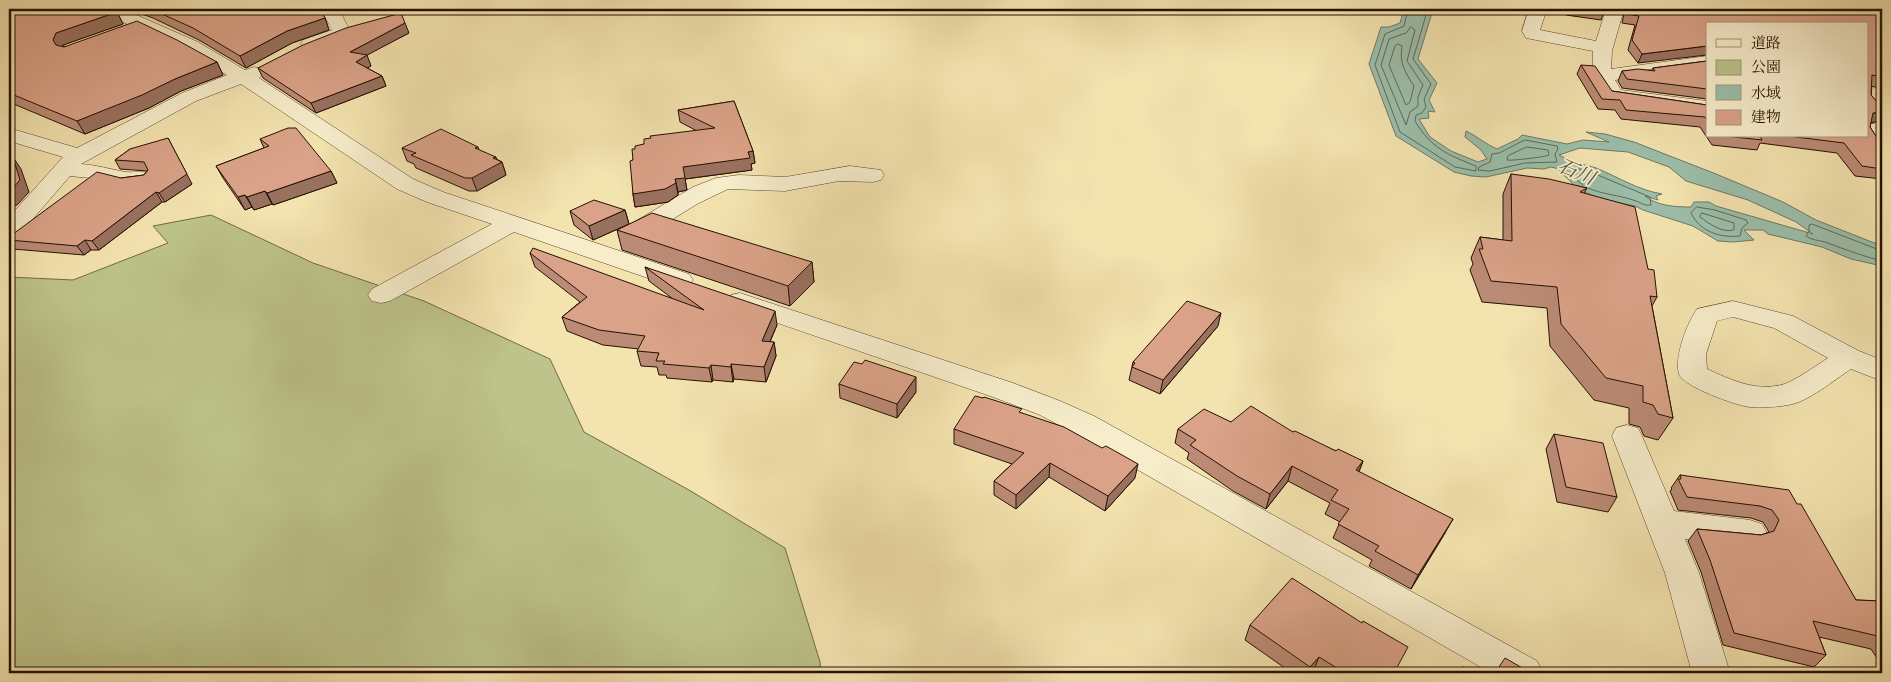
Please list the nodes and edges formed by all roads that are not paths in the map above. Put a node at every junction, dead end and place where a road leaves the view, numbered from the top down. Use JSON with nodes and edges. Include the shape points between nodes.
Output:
{"nodes":[{"id":1,"x":109,"y":9,"type":"edge"},
{"id":2,"x":330,"y":9,"type":"edge"},
{"id":3,"x":1615,"y":9,"type":"edge"},
{"id":4,"x":1541,"y":14,"type":"edge"},
{"id":5,"x":146,"y":24,"type":"junction"},
{"id":6,"x":121,"y":33,"type":"edge"},
{"id":7,"x":1604,"y":48,"type":"junction"},
{"id":8,"x":293,"y":52,"type":"edge"},
{"id":9,"x":1706,"y":62,"type":"edge"},
{"id":10,"x":271,"y":63,"type":"edge"},
{"id":11,"x":1603,"y":75,"type":"junction"},
{"id":12,"x":245,"y":78,"type":"junction"},
{"id":13,"x":1706,"y":107,"type":"edge"},
{"id":14,"x":1868,"y":124,"type":"edge"},
{"id":15,"x":1882,"y":127,"type":"edge"},
{"id":16,"x":9,"y":134,"type":"edge"},
{"id":17,"x":1882,"y":145,"type":"edge"},
{"id":18,"x":72,"y":162,"type":"junction"},
{"id":19,"x":873,"y":175,"type":"dead end"},
{"id":20,"x":142,"y":178,"type":"edge"},
{"id":21,"x":512,"y":223,"type":"junction"},
{"id":22,"x":9,"y":231,"type":"edge"},
{"id":23,"x":595,"y":251,"type":"junction"},
{"id":24,"x":381,"y":296,"type":"dead end"},
{"id":25,"x":1849,"y":358,"type":"junction"},
{"id":26,"x":1882,"y":371,"type":"edge"},
{"id":27,"x":1627,"y":436,"type":"dead end"},
{"id":28,"x":1662,"y":523,"type":"junction"},
{"id":29,"x":1750,"y":533,"type":"edge"},
{"id":30,"x":1524,"y":673,"type":"edge"},
{"id":31,"x":1711,"y":673,"type":"edge"}],
"edges":[{"from":1,"to":5,"type":"street"},
{"from":2,"to":8,"type":"street","via":[[342,33]]},
{"from":3,"to":7,"type":"street"},
{"from":4,"to":7,"type":"street","via":[[1530,31],[1532,34]]},
{"from":5,"to":6,"type":"street"},
{"from":5,"to":12,"type":"street"},
{"from":7,"to":11,"type":"street"},
{"from":9,"to":11,"type":"street"},
{"from":10,"to":12,"type":"street"},
{"from":11,"to":13,"type":"street","via":[[1616,95]]},
{"from":12,"to":18,"type":"street","via":[[231,80],[189,97]]},
{"from":12,"to":21,"type":"street","via":[[405,184]]},
{"from":14,"to":15,"type":"street"},
{"from":15,"to":17,"type":"street","via":[[1872,130]]},
{"from":16,"to":18,"type":"street"},
{"from":18,"to":20,"type":"street","via":[[126,179]]},
{"from":18,"to":22,"type":"street"},
{"from":19,"to":23,"type":"street","via":[[839,173],[785,184],[724,182],[646,227]]},
{"from":21,"to":23,"type":"street"},
{"from":21,"to":24,"type":"street"},
{"from":23,"to":30,"type":"street","via":[[1050,408],[1084,424]]},
{"from":25,"to":25,"type":"street","via":[[1783,322],[1733,309],[1706,315],[1692,354],[1693,374],[1749,396],[1788,395]]},
{"from":25,"to":26,"type":"street"},
{"from":27,"to":28,"type":"street"},
{"from":28,"to":29,"type":"street"},
{"from":28,"to":31,"type":"street","via":[[1682,573]]}]}
